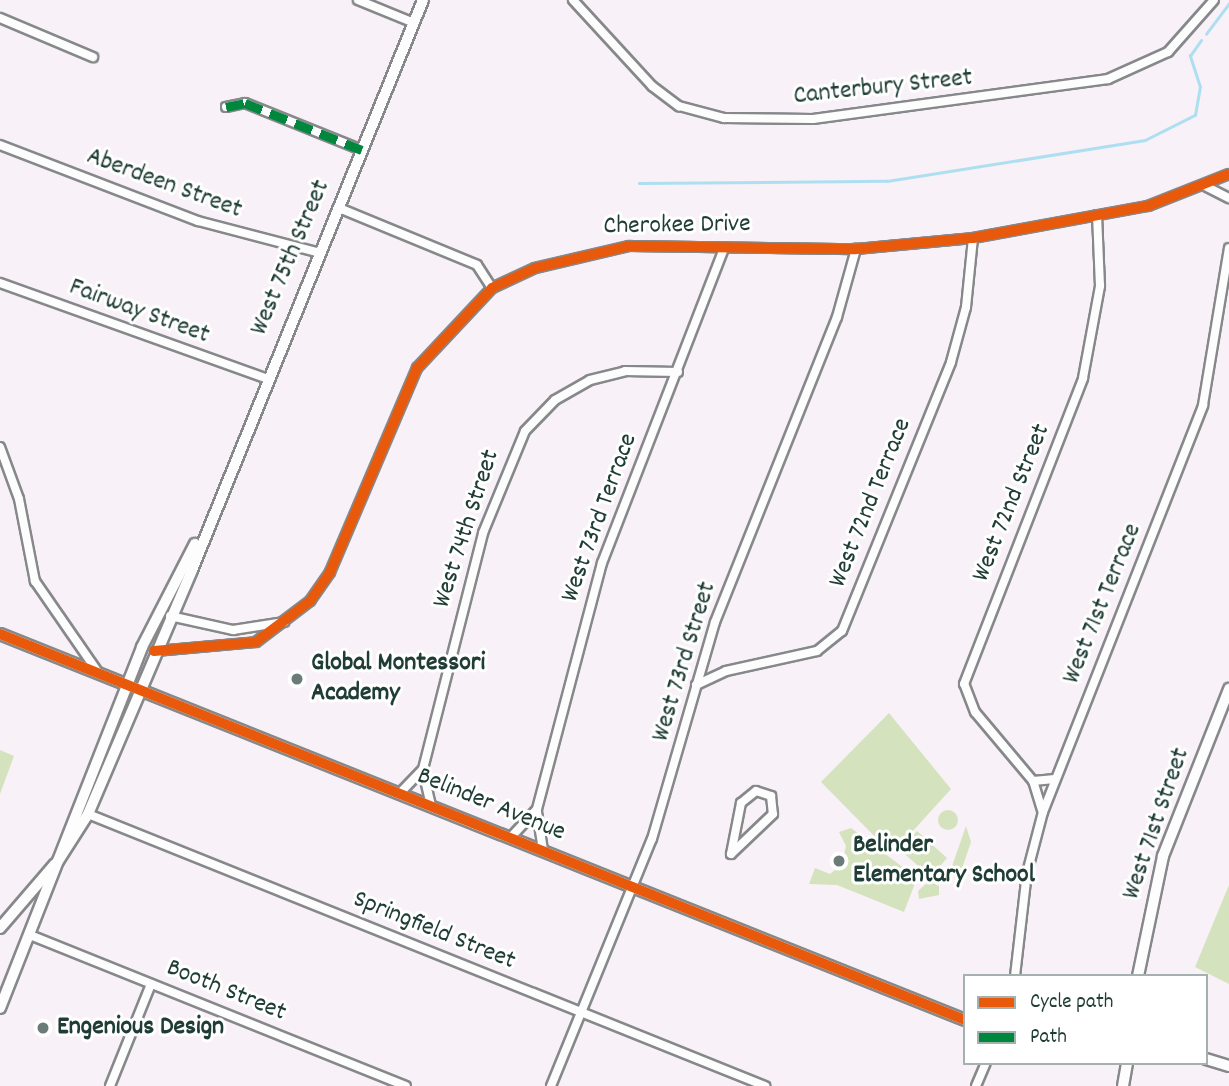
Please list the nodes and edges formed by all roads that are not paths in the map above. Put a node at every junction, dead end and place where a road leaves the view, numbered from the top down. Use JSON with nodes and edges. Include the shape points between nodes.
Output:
{"nodes":[{"id":1,"x":358,"y":0,"type":"edge"},
{"id":2,"x":423,"y":0,"type":"edge"},
{"id":3,"x":573,"y":0,"type":"edge"},
{"id":4,"x":1214,"y":0,"type":"edge"},
{"id":5,"x":0,"y":18,"type":"edge"},
{"id":6,"x":414,"y":23,"type":"junction"},
{"id":7,"x":93,"y":57,"type":"dead end"},
{"id":8,"x":226,"y":107,"type":"dead end"},
{"id":9,"x":0,"y":145,"type":"edge"},
{"id":10,"x":362,"y":150,"type":"junction"},
{"id":11,"x":1229,"y":174,"type":"edge"},
{"id":12,"x":1208,"y":187,"type":"junction"},
{"id":13,"x":1229,"y":198,"type":"edge"},
{"id":14,"x":339,"y":208,"type":"junction"},
{"id":15,"x":1097,"y":215,"type":"junction"},
{"id":16,"x":973,"y":238,"type":"junction"},
{"id":17,"x":724,"y":248,"type":"junction"},
{"id":18,"x":1229,"y":248,"type":"edge"},
{"id":19,"x":856,"y":249,"type":"junction"},
{"id":20,"x":317,"y":252,"type":"junction"},
{"id":21,"x":0,"y":283,"type":"edge"},
{"id":22,"x":492,"y":288,"type":"junction"},
{"id":23,"x":678,"y":372,"type":"junction"},
{"id":24,"x":265,"y":378,"type":"junction"},
{"id":25,"x":0,"y":447,"type":"edge"},
{"id":26,"x":201,"y":534,"type":"junction"},
{"id":27,"x":170,"y":616,"type":"junction"},
{"id":28,"x":284,"y":622,"type":"junction"},
{"id":29,"x":1,"y":637,"type":"edge"},
{"id":30,"x":154,"y":652,"type":"junction"},
{"id":31,"x":97,"y":671,"type":"junction"},
{"id":32,"x":127,"y":683,"type":"junction"},
{"id":33,"x":696,"y":685,"type":"junction"},
{"id":34,"x":139,"y":688,"type":"junction"},
{"id":35,"x":1229,"y":689,"type":"edge"},
{"id":36,"x":423,"y":769,"type":"junction"},
{"id":37,"x":1055,"y":779,"type":"junction"},
{"id":38,"x":1033,"y":781,"type":"junction"},
{"id":39,"x":400,"y":794,"type":"junction"},
{"id":40,"x":431,"y":806,"type":"junction"},
{"id":41,"x":537,"y":809,"type":"junction"},
{"id":42,"x":1042,"y":811,"type":"junction"},
{"id":43,"x":88,"y":814,"type":"junction"},
{"id":44,"x":511,"y":837,"type":"junction"},
{"id":45,"x":543,"y":849,"type":"junction"},
{"id":46,"x":731,"y":854,"type":"joint"},
{"id":47,"x":58,"y":861,"type":"junction"},
{"id":48,"x":632,"y":887,"type":"junction"},
{"id":49,"x":0,"y":928,"type":"edge"},
{"id":50,"x":30,"y":935,"type":"junction"},
{"id":51,"x":1014,"y":974,"type":"edge"},
{"id":52,"x":1138,"y":974,"type":"edge"},
{"id":53,"x":151,"y":984,"type":"junction"},
{"id":54,"x":0,"y":1008,"type":"edge"},
{"id":55,"x":581,"y":1012,"type":"junction"},
{"id":56,"x":963,"y":1019,"type":"edge"},
{"id":57,"x":1208,"y":1060,"type":"edge"},
{"id":58,"x":985,"y":1065,"type":"edge"},
{"id":59,"x":1127,"y":1065,"type":"edge"},
{"id":60,"x":1229,"y":1066,"type":"edge"},
{"id":61,"x":110,"y":1086,"type":"edge"},
{"id":62,"x":406,"y":1086,"type":"edge"},
{"id":63,"x":551,"y":1086,"type":"edge"},
{"id":64,"x":765,"y":1086,"type":"edge"},
{"id":65,"x":976,"y":1086,"type":"edge"},
{"id":66,"x":1123,"y":1086,"type":"edge"}],
"edges":[{"from":1,"to":6,"type":"street"},
{"from":2,"to":6,"type":"main road","name":"West 75th Street"},
{"from":3,"to":4,"type":"street","name":"Canterbury Street","via":[[652,86],[679,106],[724,118],[814,119],[1108,79],[1168,52]]},
{"from":5,"to":7,"type":"street"},
{"from":6,"to":10,"type":"main road","name":"West 75th Street"},
{"from":8,"to":10,"type":"street","via":[[245,103]]},
{"from":9,"to":20,"type":"street","name":"Aberdeen Street","via":[[198,221]]},
{"from":10,"to":14,"type":"main road","name":"West 75th Street"},
{"from":11,"to":12,"type":"street","name":"Cherokee Drive"},
{"from":12,"to":13,"type":"street"},
{"from":12,"to":15,"type":"street","name":"Cherokee Drive"},
{"from":14,"to":20,"type":"main road","name":"West 75th Street"},
{"from":14,"to":22,"type":"street","via":[[477,265]]},
{"from":15,"to":16,"type":"street","name":"Cherokee Drive"},
{"from":15,"to":38,"type":"street","name":"West 72nd Street","via":[[1100,286],[1083,378],[964,684],[975,712]]},
{"from":16,"to":19,"type":"street","name":"Cherokee Drive"},
{"from":16,"to":33,"type":"street","name":"West 72nd Terrace","via":[[955,351],[842,631],[817,651],[726,671]]},
{"from":17,"to":19,"type":"street","name":"Cherokee Drive"},
{"from":17,"to":22,"type":"street","name":"Cherokee Drive","via":[[597,249]]},
{"from":17,"to":23,"type":"street","name":"West 73rd Terrace"},
{"from":18,"to":37,"type":"street","name":"West 71st Terrace","via":[[1211,372],[1192,440]]},
{"from":19,"to":33,"type":"street","name":"West 73rd Street","via":[[837,317],[715,622]]},
{"from":20,"to":24,"type":"main road","name":"West 75th Street"},
{"from":21,"to":24,"type":"street","name":"Fairway Street"},
{"from":22,"to":28,"type":"street","name":"Cherokee Drive","via":[[417,369],[330,572],[310,601]]},
{"from":23,"to":36,"type":"street","name":"West 74th Street","via":[[625,371],[590,380],[555,400],[525,431],[482,533]]},
{"from":23,"to":41,"type":"street","name":"West 73rd Terrace","via":[[602,563]]},
{"from":24,"to":26,"type":"main road","name":"West 75th Street"},
{"from":25,"to":31,"type":"street","via":[[16,488],[35,581]]},
{"from":26,"to":27,"type":"main road","name":"West 75th Street"},
{"from":26,"to":32,"type":"main road","name":"West 75th Street"},
{"from":27,"to":28,"type":"street","via":[[233,629]]},
{"from":27,"to":30,"type":"main road","name":"West 75th Street"},
{"from":28,"to":30,"type":"street","name":"Cherokee Drive","via":[[256,642]]},
{"from":29,"to":31,"type":"street","name":"Belinder Avenue"},
{"from":30,"to":34,"type":"main road","name":"West 75th Street"},
{"from":31,"to":32,"type":"street","name":"Belinder Avenue"},
{"from":32,"to":34,"type":"street","name":"Belinder Avenue"},
{"from":32,"to":47,"type":"main road","name":"West 75th Street"},
{"from":33,"to":48,"type":"street","name":"West 73rd Street","via":[[665,800]]},
{"from":34,"to":39,"type":"street","name":"Belinder Avenue"},
{"from":34,"to":43,"type":"main road","name":"West 75th Street"},
{"from":35,"to":52,"type":"street","name":"West 71st Street","via":[[1163,856]]},
{"from":36,"to":39,"type":"street","name":"West 74th Street"},
{"from":36,"to":40,"type":"street","name":"West 74th Street"},
{"from":37,"to":38,"type":"street"},
{"from":37,"to":42,"type":"street","name":"West 71st Terrace"},
{"from":38,"to":42,"type":"street","name":"West 72nd Street"},
{"from":39,"to":40,"type":"street","name":"Belinder Avenue"},
{"from":40,"to":44,"type":"street","name":"Belinder Avenue"},
{"from":41,"to":44,"type":"street","name":"West 73rd Terrace"},
{"from":41,"to":45,"type":"street","name":"West 73rd Terrace"},
{"from":42,"to":51,"type":"street","name":"West 71st Terrace","via":[[1027,873]]},
{"from":43,"to":47,"type":"main road","name":"West 75th Street"},
{"from":43,"to":55,"type":"street","name":"Springfield Street"},
{"from":44,"to":45,"type":"street","name":"Belinder Avenue"},
{"from":45,"to":48,"type":"street","name":"Belinder Avenue"},
{"from":46,"to":46,"type":"street","via":[[773,814],[767,793],[743,798]]},
{"from":47,"to":49,"type":"street"},
{"from":47,"to":50,"type":"main road","name":"West 75th Street"},
{"from":48,"to":55,"type":"street","name":"West 73rd Street"},
{"from":48,"to":56,"type":"street","name":"Belinder Avenue"},
{"from":50,"to":53,"type":"street","name":"Booth Street"},
{"from":50,"to":54,"type":"main road","name":"West 75th Street"},
{"from":53,"to":61,"type":"street"},
{"from":53,"to":62,"type":"street","name":"Booth Street"},
{"from":55,"to":63,"type":"street","name":"West 73rd Street"},
{"from":55,"to":64,"type":"street","name":"Springfield Street"},
{"from":57,"to":60,"type":"street"},
{"from":58,"to":65,"type":"street"},
{"from":59,"to":66,"type":"street"}]}
